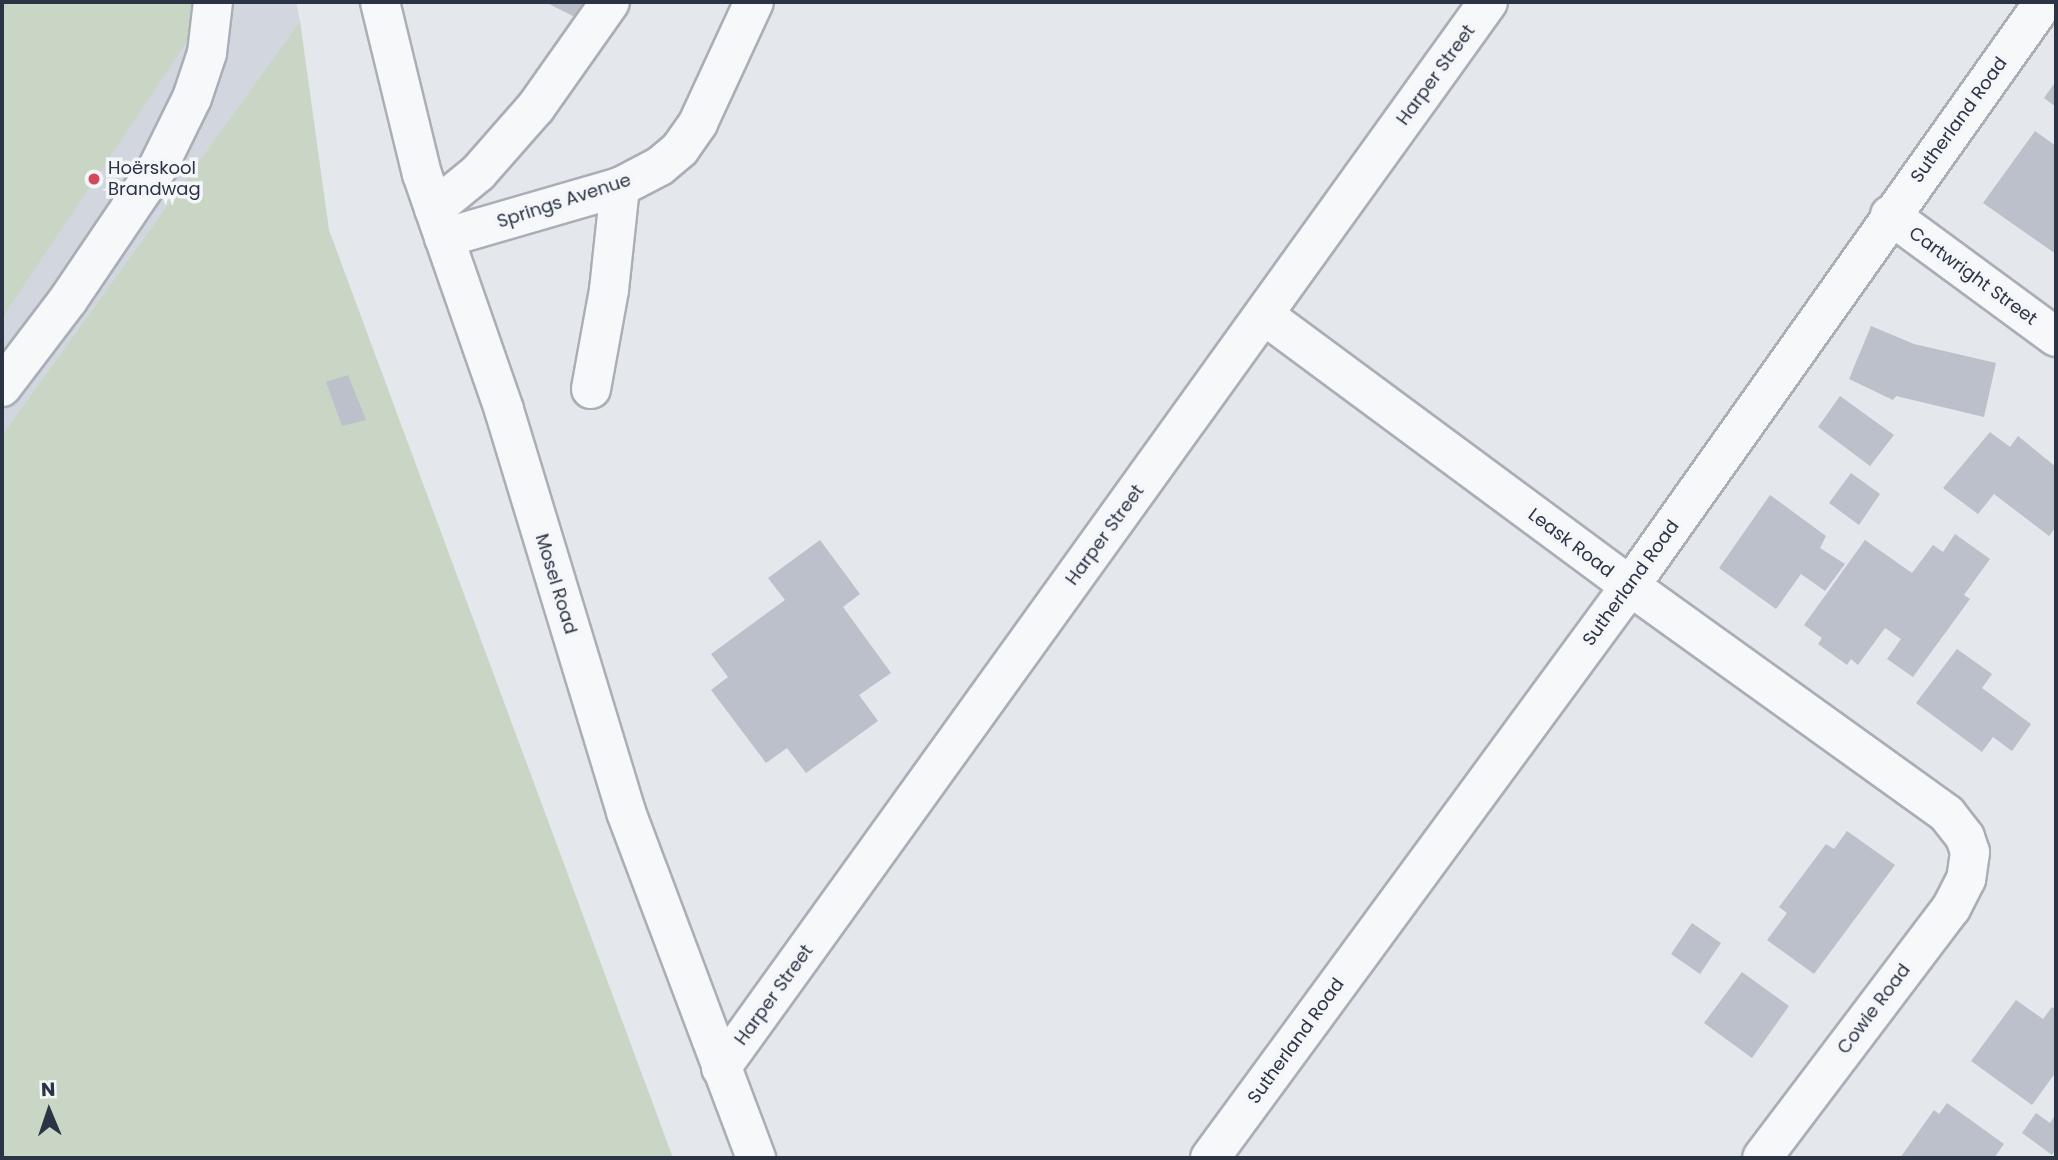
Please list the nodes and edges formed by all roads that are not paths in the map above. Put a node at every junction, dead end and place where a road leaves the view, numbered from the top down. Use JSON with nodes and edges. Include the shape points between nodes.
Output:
{"nodes":[{"id":1,"x":213,"y":2,"type":"edge"},
{"id":2,"x":380,"y":2,"type":"edge"},
{"id":3,"x":610,"y":2,"type":"edge"},
{"id":4,"x":754,"y":2,"type":"edge"},
{"id":5,"x":1488,"y":2,"type":"edge"},
{"id":6,"x":2044,"y":2,"type":"edge"},
{"id":7,"x":620,"y":187,"type":"junction"},
{"id":8,"x":1890,"y":215,"type":"junction"},
{"id":9,"x":439,"y":223,"type":"junction"},
{"id":10,"x":1264,"y":315,"type":"junction"},
{"id":11,"x":2056,"y":337,"type":"edge"},
{"id":12,"x":2,"y":387,"type":"edge"},
{"id":13,"x":591,"y":389,"type":"dead end"},
{"id":14,"x":1630,"y":586,"type":"junction"},
{"id":15,"x":1970,"y":852,"type":"joint"},
{"id":16,"x":722,"y":1068,"type":"junction"},
{"id":17,"x":756,"y":1158,"type":"edge"},
{"id":18,"x":1210,"y":1158,"type":"edge"},
{"id":19,"x":1762,"y":1158,"type":"edge"}],
"edges":[{"from":1,"to":12,"type":"street","via":[[207,53],[192,98],[158,167],[68,300]]},
{"from":2,"to":9,"type":"street","name":"Mosel Road","via":[[399,89]]},
{"from":3,"to":9,"type":"street","via":[[536,107]]},
{"from":4,"to":7,"type":"street","name":"Springs Avenue","via":[[698,123],[680,149],[660,166]]},
{"from":5,"to":10,"type":"street","name":"Harper Street"},
{"from":6,"to":8,"type":"street","name":"Sutherland Road"},
{"from":7,"to":9,"type":"street","name":"Springs Avenue"},
{"from":7,"to":13,"type":"street","via":[[609,290]]},
{"from":8,"to":11,"type":"street","name":"Cartwright Street"},
{"from":8,"to":14,"type":"street","name":"Sutherland Road"},
{"from":9,"to":16,"type":"street","name":"Mosel Road","via":[[504,410],[626,812]]},
{"from":10,"to":14,"type":"street","name":"Leask Road"},
{"from":10,"to":16,"type":"street","name":"Harper Street"},
{"from":14,"to":15,"type":"street","name":"Leask Road","via":[[1947,814],[1965,836]]},
{"from":14,"to":18,"type":"street","name":"Sutherland Road"},
{"from":15,"to":19,"type":"street","name":"Cowie Road","via":[[1966,879],[1951,908]]},
{"from":16,"to":17,"type":"street","name":"Mosel Road"}]}
